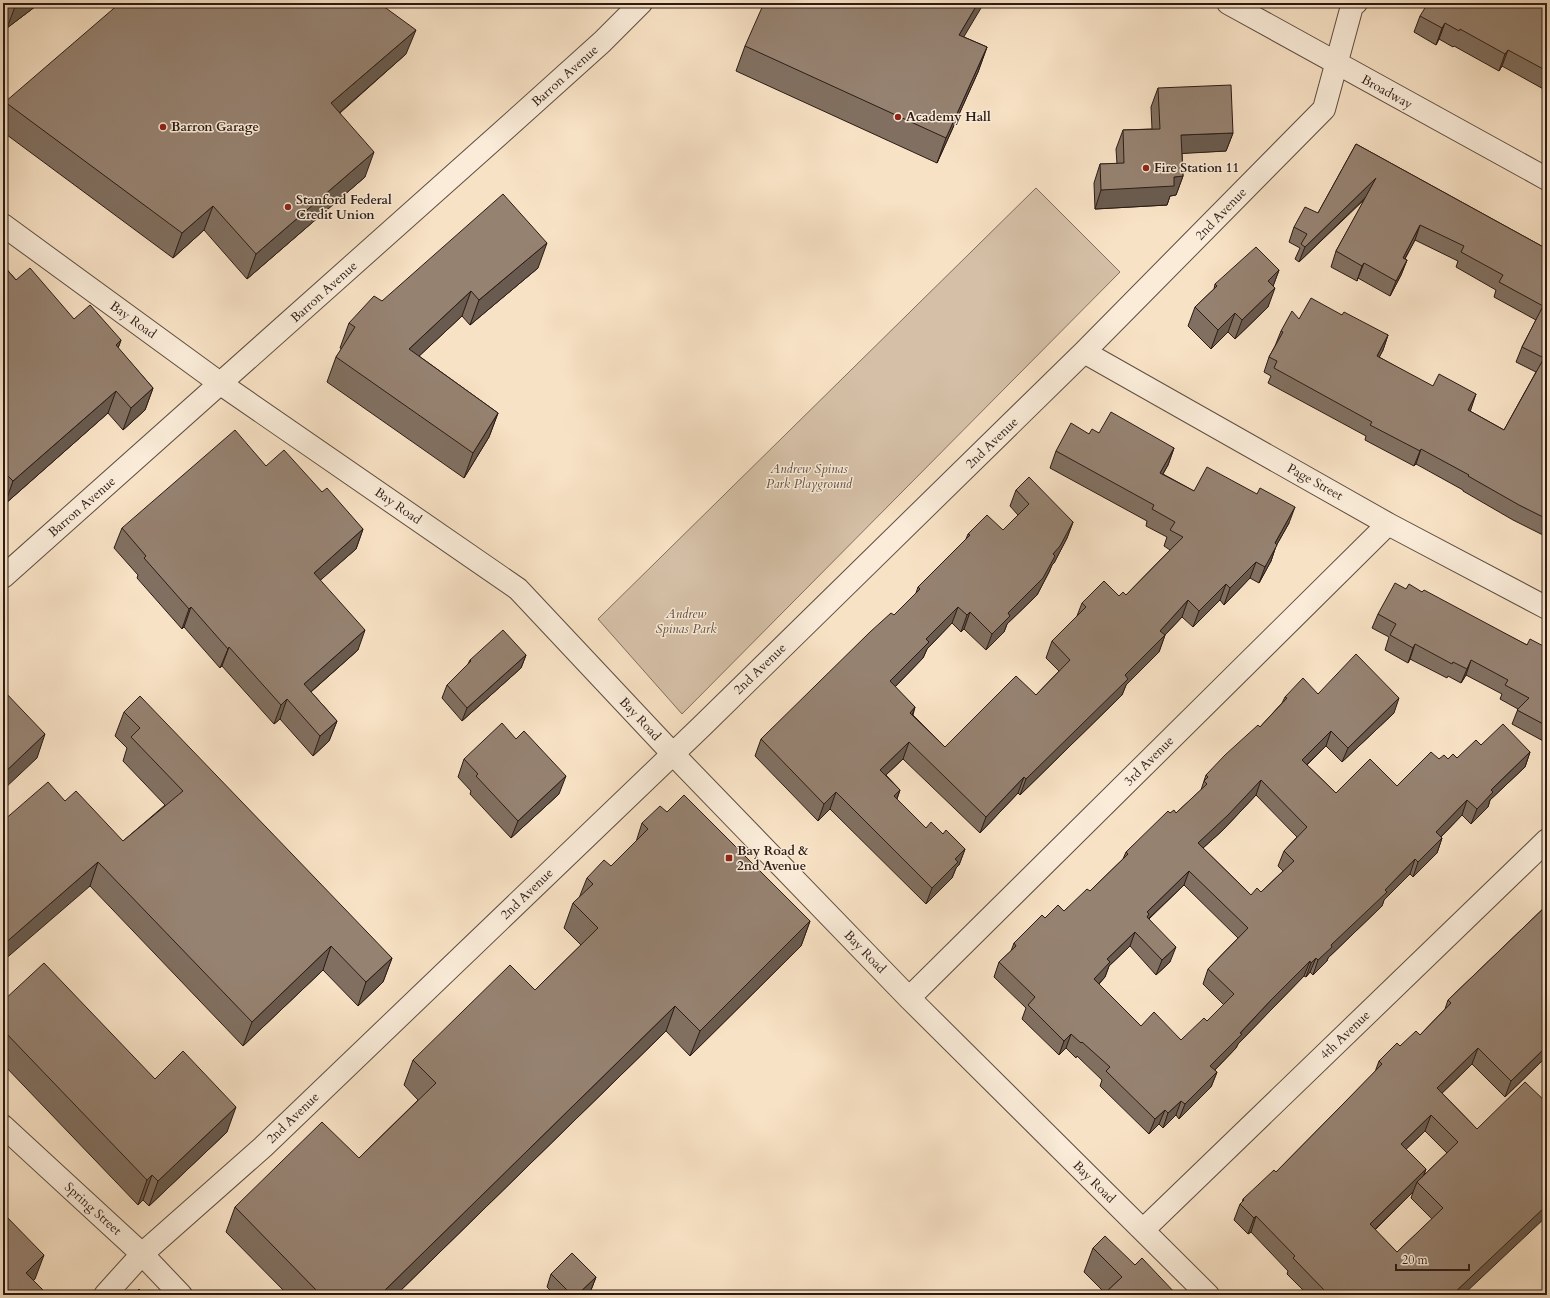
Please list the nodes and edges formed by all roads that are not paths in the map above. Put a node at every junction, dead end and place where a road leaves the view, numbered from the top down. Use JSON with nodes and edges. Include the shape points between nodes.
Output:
{"nodes":[{"id":1,"x":641,"y":3,"type":"edge"},
{"id":2,"x":1228,"y":3,"type":"edge"},
{"id":3,"x":1356,"y":3,"type":"edge"},
{"id":4,"x":1335,"y":63,"type":"junction"},
{"id":5,"x":1547,"y":180,"type":"edge"},
{"id":6,"x":3,"y":225,"type":"edge"},
{"id":7,"x":1084,"y":352,"type":"junction"},
{"id":8,"x":221,"y":384,"type":"junction"},
{"id":9,"x":1388,"y":524,"type":"junction"},
{"id":10,"x":3,"y":577,"type":"edge"},
{"id":11,"x":1547,"y":608,"type":"edge"},
{"id":12,"x":674,"y":754,"type":"junction"},
{"id":13,"x":1547,"y":840,"type":"edge"},
{"id":14,"x":909,"y":998,"type":"junction"},
{"id":15,"x":3,"y":1126,"type":"edge"},
{"id":16,"x":1143,"y":1230,"type":"junction"},
{"id":17,"x":142,"y":1254,"type":"junction"},
{"id":18,"x":105,"y":1295,"type":"edge"},
{"id":19,"x":181,"y":1295,"type":"edge"},
{"id":20,"x":1208,"y":1295,"type":"edge"}],
"edges":[{"from":1,"to":8,"type":"street","name":"Barron Avenue","via":[[602,42]]},
{"from":2,"to":4,"type":"street","name":"Broadway"},
{"from":3,"to":4,"type":"street","name":"2nd Avenue","via":[[1352,6]]},
{"from":4,"to":5,"type":"street","name":"Broadway"},
{"from":4,"to":7,"type":"street","name":"2nd Avenue","via":[[1324,109]]},
{"from":6,"to":8,"type":"street","name":"Bay Road"},
{"from":7,"to":9,"type":"street","name":"Page Street"},
{"from":7,"to":12,"type":"street","name":"2nd Avenue"},
{"from":8,"to":10,"type":"street","name":"Barron Avenue"},
{"from":8,"to":12,"type":"street","name":"Bay Road","via":[[518,589]]},
{"from":9,"to":11,"type":"street","name":"Page Street"},
{"from":9,"to":14,"type":"street","name":"3rd Avenue"},
{"from":12,"to":14,"type":"street","name":"Bay Road"},
{"from":12,"to":17,"type":"street","name":"2nd Avenue","via":[[263,1147]]},
{"from":13,"to":16,"type":"street","name":"4th Avenue"},
{"from":14,"to":16,"type":"street","name":"Bay Road"},
{"from":15,"to":17,"type":"street","name":"Spring Street"},
{"from":16,"to":20,"type":"street","name":"Bay Road"},
{"from":17,"to":18,"type":"street","name":"2nd Avenue"},
{"from":17,"to":19,"type":"street","name":"Spring Street"}]}
